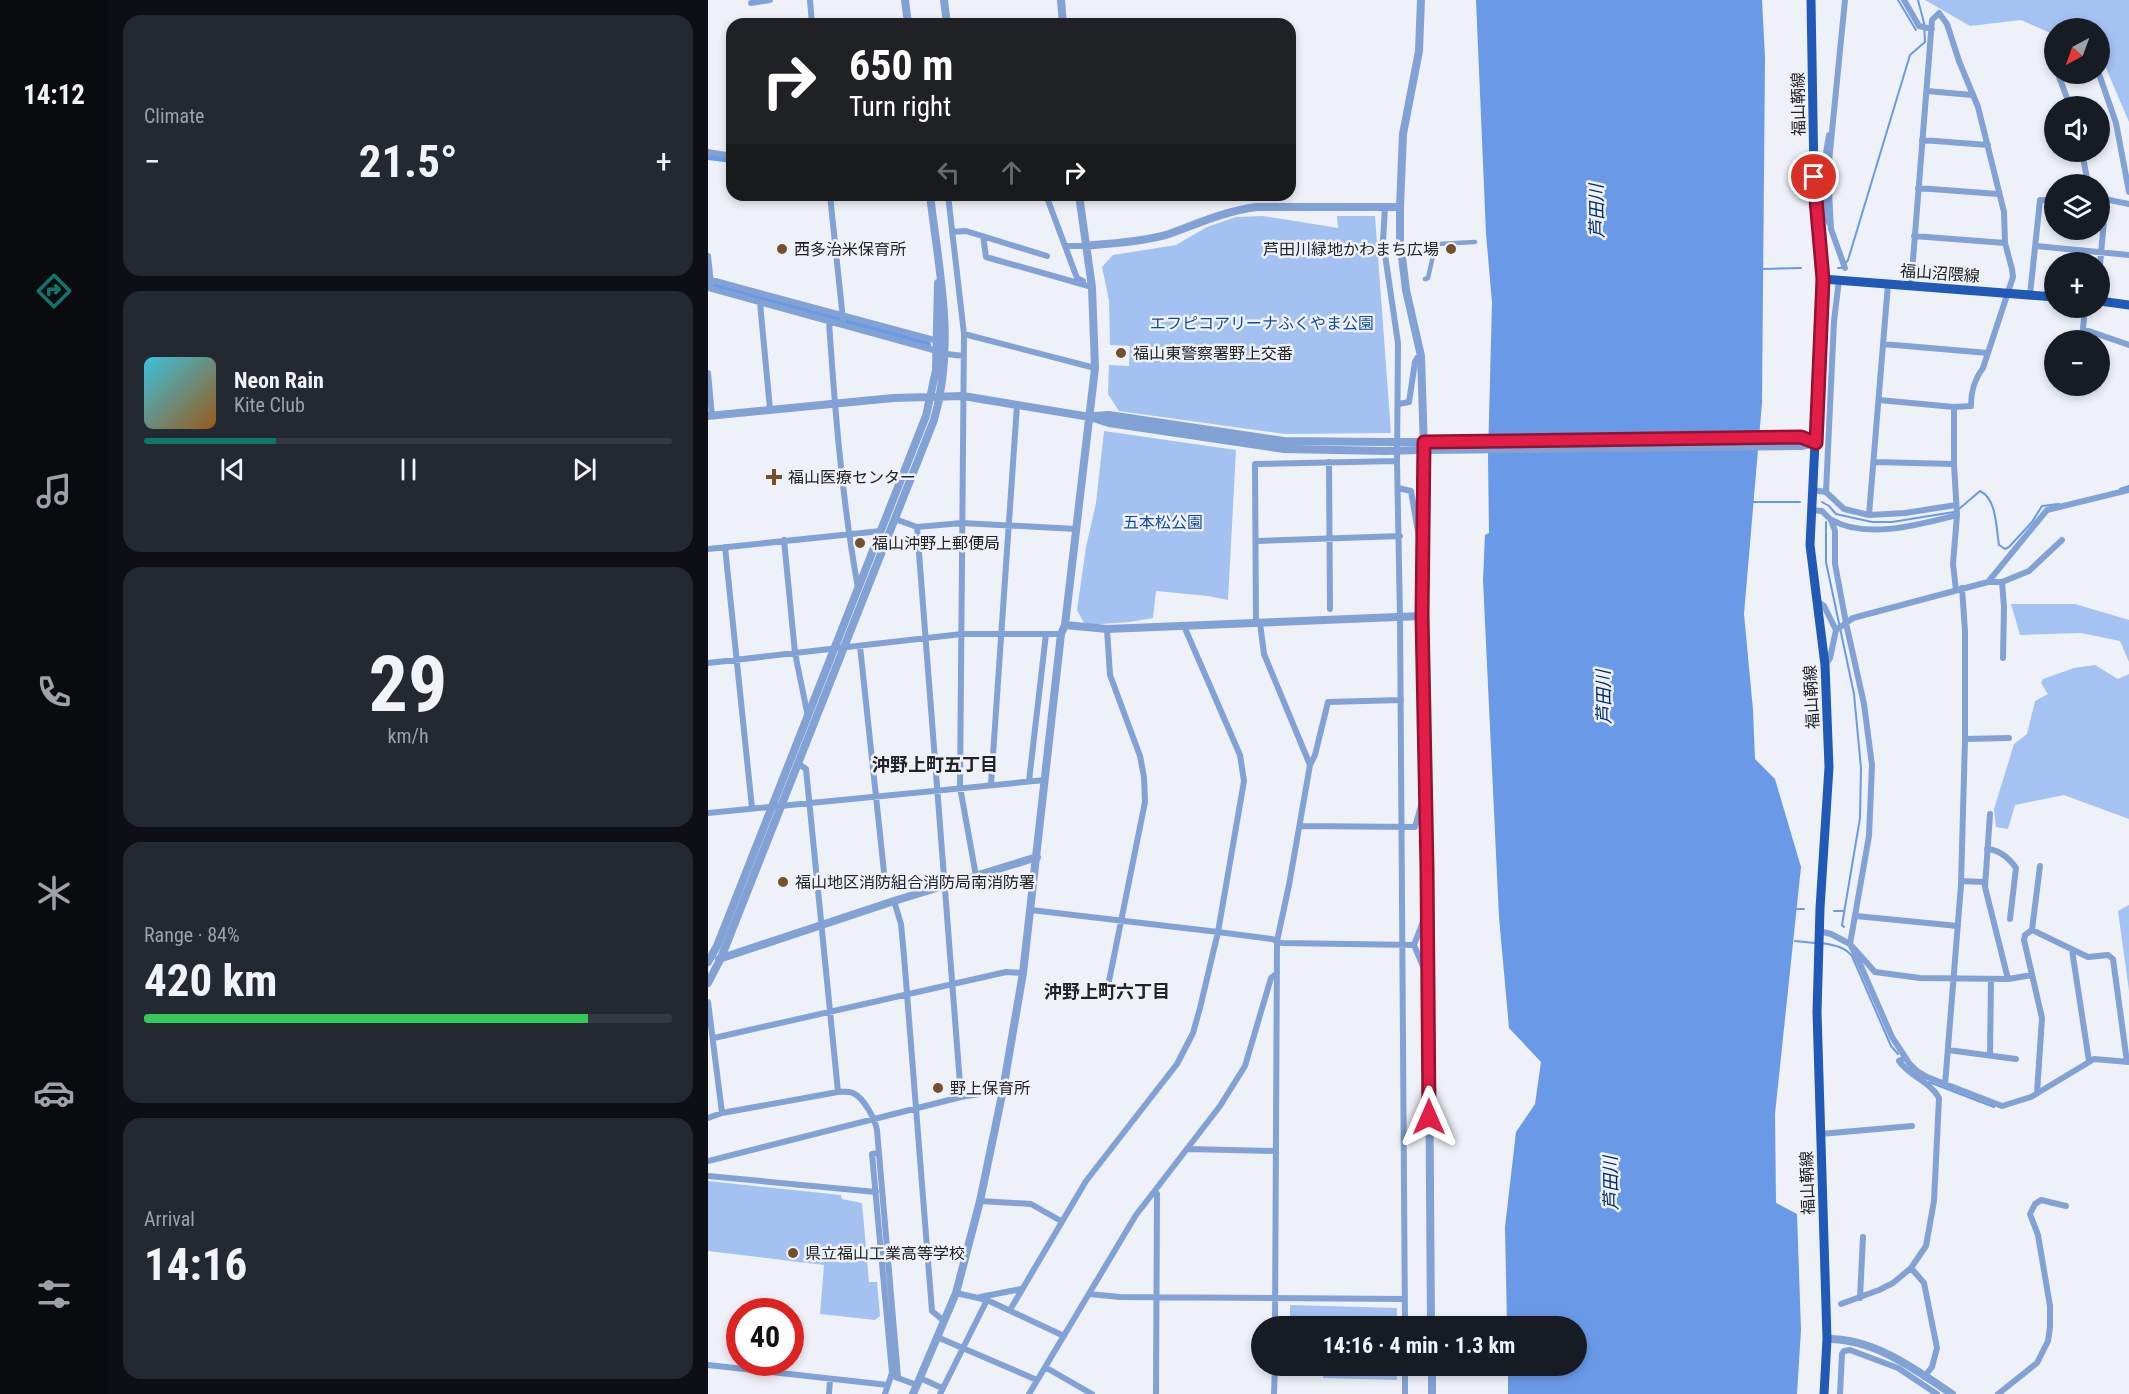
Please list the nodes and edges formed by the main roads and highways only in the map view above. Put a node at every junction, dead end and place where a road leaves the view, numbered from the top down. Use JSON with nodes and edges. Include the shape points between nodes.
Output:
{"nodes":[{"id":1,"x":1811,"y":0,"type":"edge"},
{"id":2,"x":1823,"y":279,"type":"junction"},
{"id":3,"x":2044,"y":296,"type":"edge"},
{"id":4,"x":2110,"y":302,"type":"edge"},
{"id":5,"x":2129,"y":305,"type":"edge"},
{"id":6,"x":1824,"y":1394,"type":"edge"}],
"edges":[{"from":1,"to":2,"type":"main road","name":"福山鞆線"},
{"from":2,"to":3,"type":"main road","name":"福山沼隈線"},
{"from":2,"to":6,"type":"main road","name":"福山鞆線","via":[[1810,545],[1825,665],[1829,767],[1817,1012],[1827,1339]]},
{"from":4,"to":5,"type":"main road"}]}
